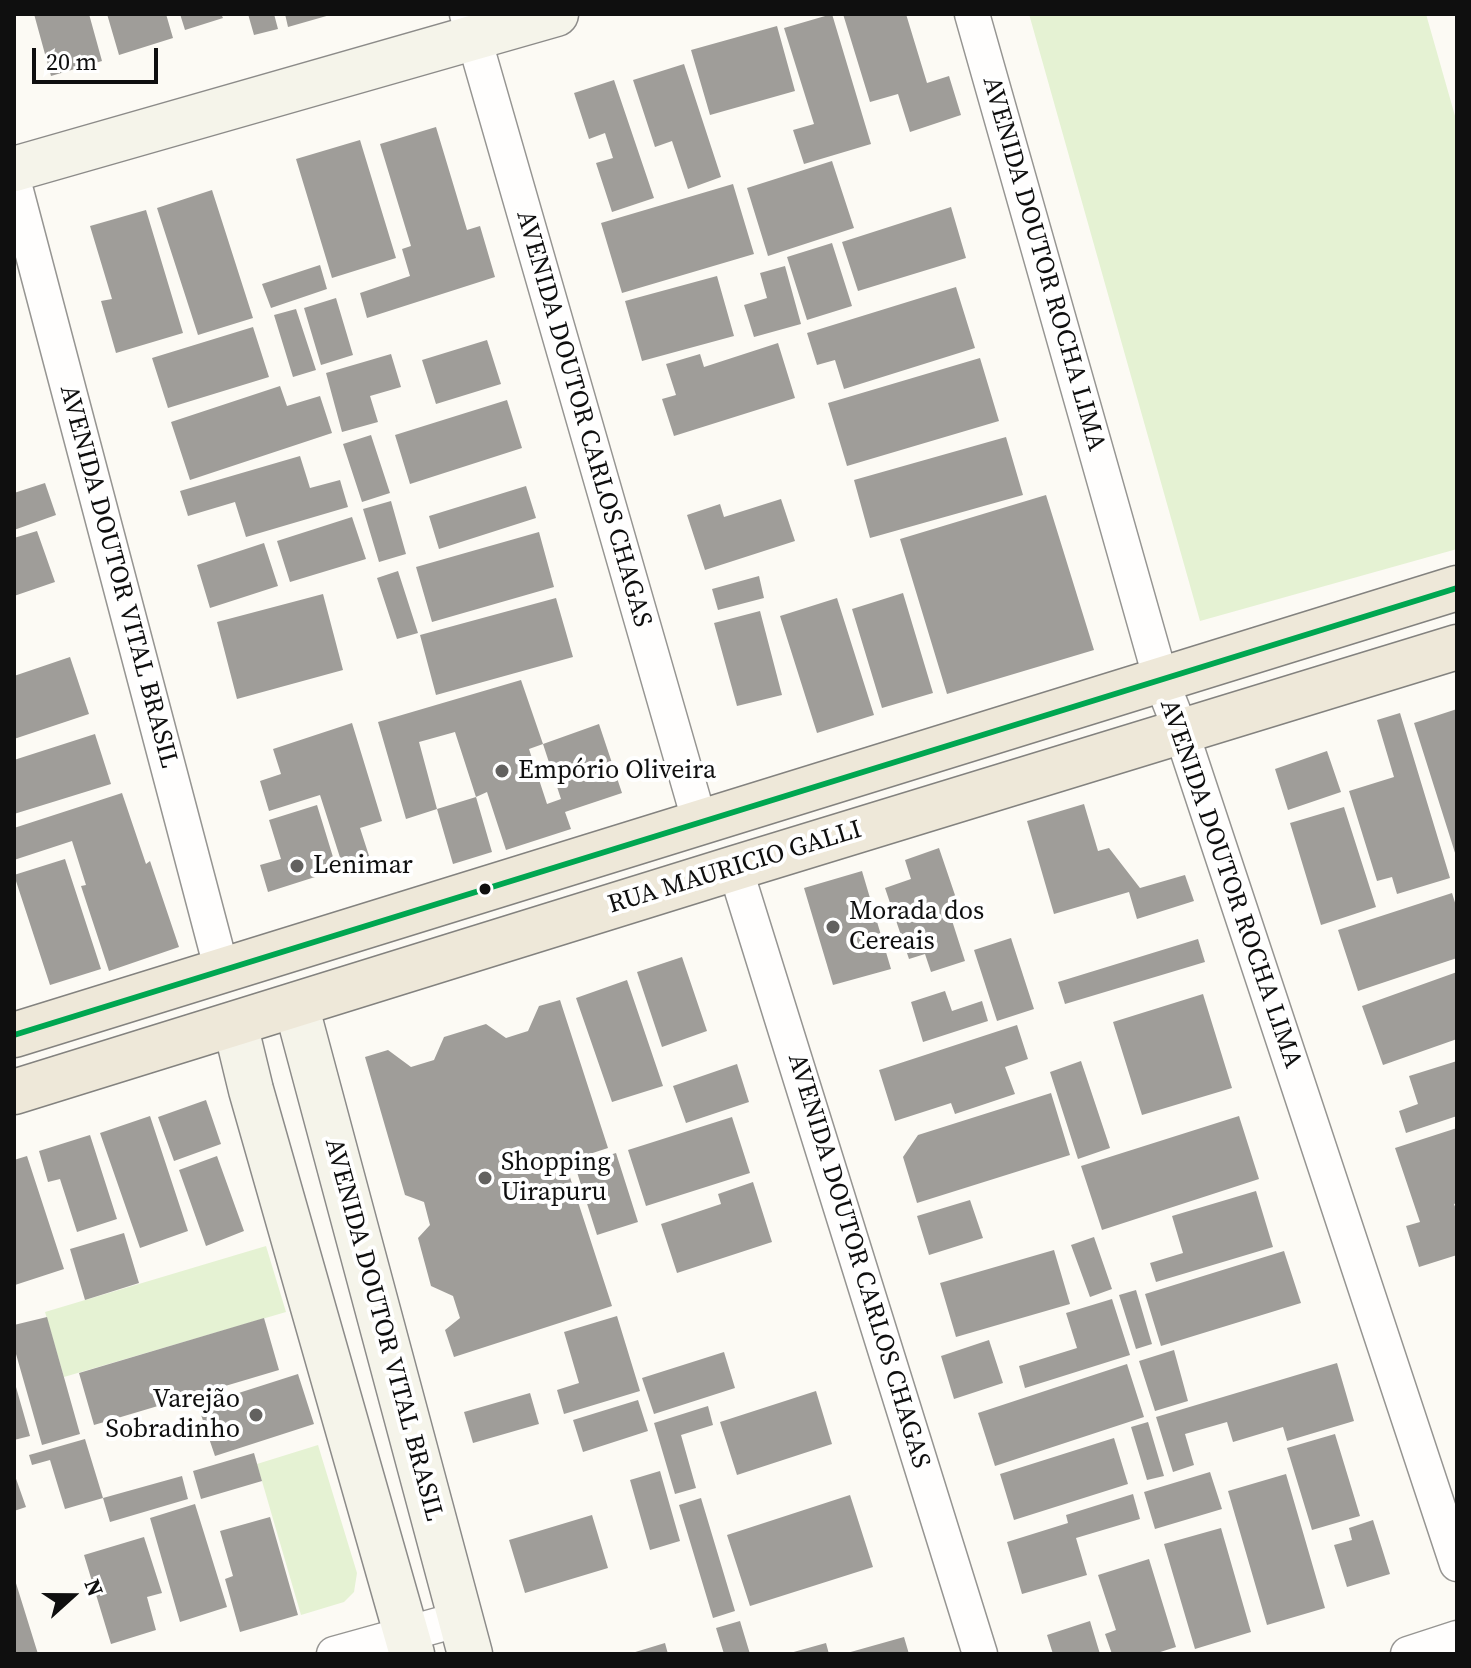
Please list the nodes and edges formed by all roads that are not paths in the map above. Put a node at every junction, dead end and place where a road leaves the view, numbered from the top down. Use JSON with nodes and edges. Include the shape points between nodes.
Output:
{"nodes":[{"id":1,"x":556,"y":14,"type":"edge"},
{"id":2,"x":972,"y":14,"type":"edge"},
{"id":3,"x":470,"y":26,"type":"edge"},
{"id":4,"x":14,"y":169,"type":"edge"},
{"id":5,"x":14,"y":183,"type":"edge"},
{"id":6,"x":1457,"y":588,"type":"edge"},
{"id":7,"x":1457,"y":647,"type":"edge"},
{"id":8,"x":1161,"y":680,"type":"junction"},
{"id":9,"x":1181,"y":731,"type":"junction"},
{"id":10,"x":700,"y":823,"type":"junction"},
{"id":11,"x":735,"y":868,"type":"junction"},
{"id":12,"x":222,"y":971,"type":"junction"},
{"id":13,"x":296,"y":1005,"type":"junction"},
{"id":14,"x":235,"y":1024,"type":"junction"},
{"id":15,"x":14,"y":1035,"type":"edge"},
{"id":16,"x":14,"y":1092,"type":"edge"},
{"id":17,"x":1457,"y":1564,"type":"edge"},
{"id":18,"x":465,"y":1636,"type":"edge"},
{"id":19,"x":1457,"y":1638,"type":"edge"},
{"id":20,"x":409,"y":1644,"type":"edge"},
{"id":21,"x":334,"y":1654,"type":"edge"},
{"id":22,"x":980,"y":1654,"type":"edge"},
{"id":23,"x":1408,"y":1654,"type":"edge"}],
"edges":[{"from":1,"to":3,"type":"street"},
{"from":2,"to":8,"type":"street","name":"AVENIDA DOUTOR ROCHA LIMA"},
{"from":3,"to":4,"type":"street"},
{"from":3,"to":10,"type":"street","name":"AVENIDA DOUTOR CARLOS CHAGAS"},
{"from":5,"to":12,"type":"street","name":"AVENIDA DOUTOR VITAL BRASIL"},
{"from":6,"to":8,"type":"main road","name":"RUA MAURICIO GALLI"},
{"from":7,"to":9,"type":"main road","name":"RUA MAURICIO GALLI"},
{"from":8,"to":9,"type":"street","name":"AVENIDA DOUTOR ROCHA LIMA"},
{"from":8,"to":10,"type":"main road","name":"RUA MAURICIO GALLI"},
{"from":9,"to":11,"type":"main road","name":"RUA MAURICIO GALLI"},
{"from":9,"to":17,"type":"street","name":"AVENIDA DOUTOR ROCHA LIMA"},
{"from":10,"to":12,"type":"main road","name":"RUA MAURICIO GALLI"},
{"from":11,"to":13,"type":"main road","name":"RUA MAURICIO GALLI"},
{"from":11,"to":22,"type":"street","name":"AVENIDA DOUTOR CARLOS CHAGAS"},
{"from":12,"to":15,"type":"main road","name":"RUA MAURICIO GALLI"},
{"from":13,"to":14,"type":"main road","name":"RUA MAURICIO GALLI"},
{"from":13,"to":18,"type":"street","name":"AVENIDA DOUTOR VITAL BRASIL"},
{"from":14,"to":16,"type":"main road","name":"RUA MAURICIO GALLI"},
{"from":14,"to":20,"type":"street"},
{"from":18,"to":20,"type":"street"},
{"from":19,"to":23,"type":"street"},
{"from":20,"to":21,"type":"street"}]}
